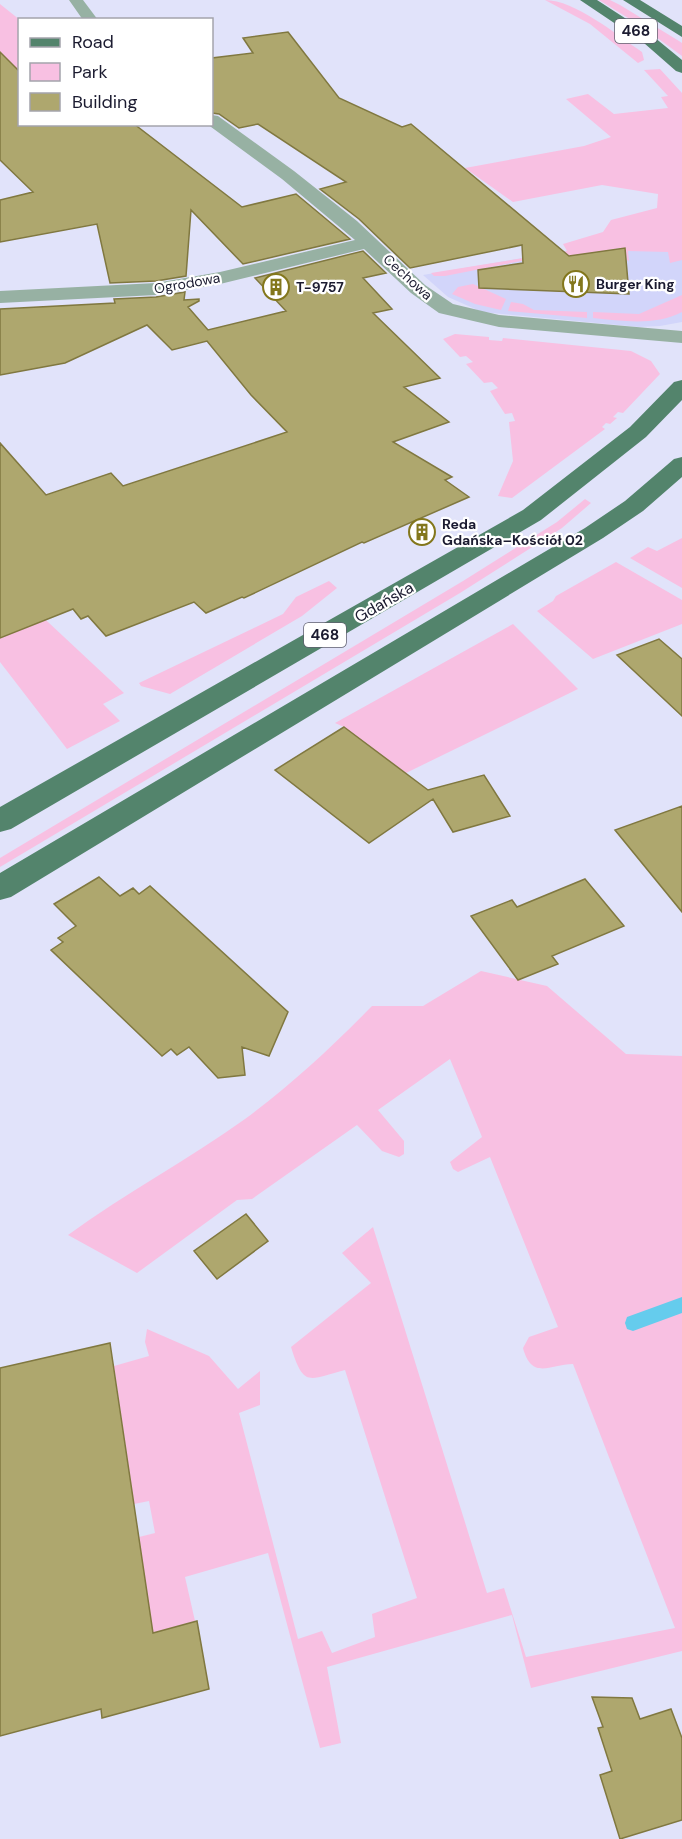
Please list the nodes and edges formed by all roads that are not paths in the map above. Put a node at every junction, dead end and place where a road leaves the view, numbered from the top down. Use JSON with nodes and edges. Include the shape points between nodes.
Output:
{"nodes":[{"id":1,"x":76,"y":0,"type":"edge"},
{"id":2,"x":587,"y":0,"type":"edge"},
{"id":3,"x":630,"y":0,"type":"edge"},
{"id":4,"x":90,"y":18,"type":"edge"},
{"id":5,"x":682,"y":32,"type":"edge"},
{"id":6,"x":682,"y":68,"type":"edge"},
{"id":7,"x":213,"y":121,"type":"edge"},
{"id":8,"x":370,"y":242,"type":"junction"},
{"id":9,"x":0,"y":297,"type":"edge"},
{"id":10,"x":682,"y":337,"type":"edge"},
{"id":11,"x":682,"y":387,"type":"edge"},
{"id":12,"x":682,"y":464,"type":"edge"},
{"id":13,"x":0,"y":821,"type":"edge"},
{"id":14,"x":0,"y":888,"type":"edge"}],
"edges":[{"from":1,"to":4,"type":"street"},
{"from":2,"to":6,"type":"main road","number":"468","via":[[649,39]]},
{"from":3,"to":5,"type":"main road","number":"468"},
{"from":7,"to":8,"type":"street","name":"Cechowa"},
{"from":8,"to":9,"type":"street","name":"Ogrodowa","via":[[156,289]]},
{"from":8,"to":10,"type":"street","name":"Cechowa","via":[[431,300],[456,312],[499,321]]},
{"from":11,"to":13,"type":"main road","name":"Gdańska","number":"468","via":[[638,432],[532,515]]},
{"from":12,"to":14,"type":"main road","via":[[634,506],[594,533]]}]}
